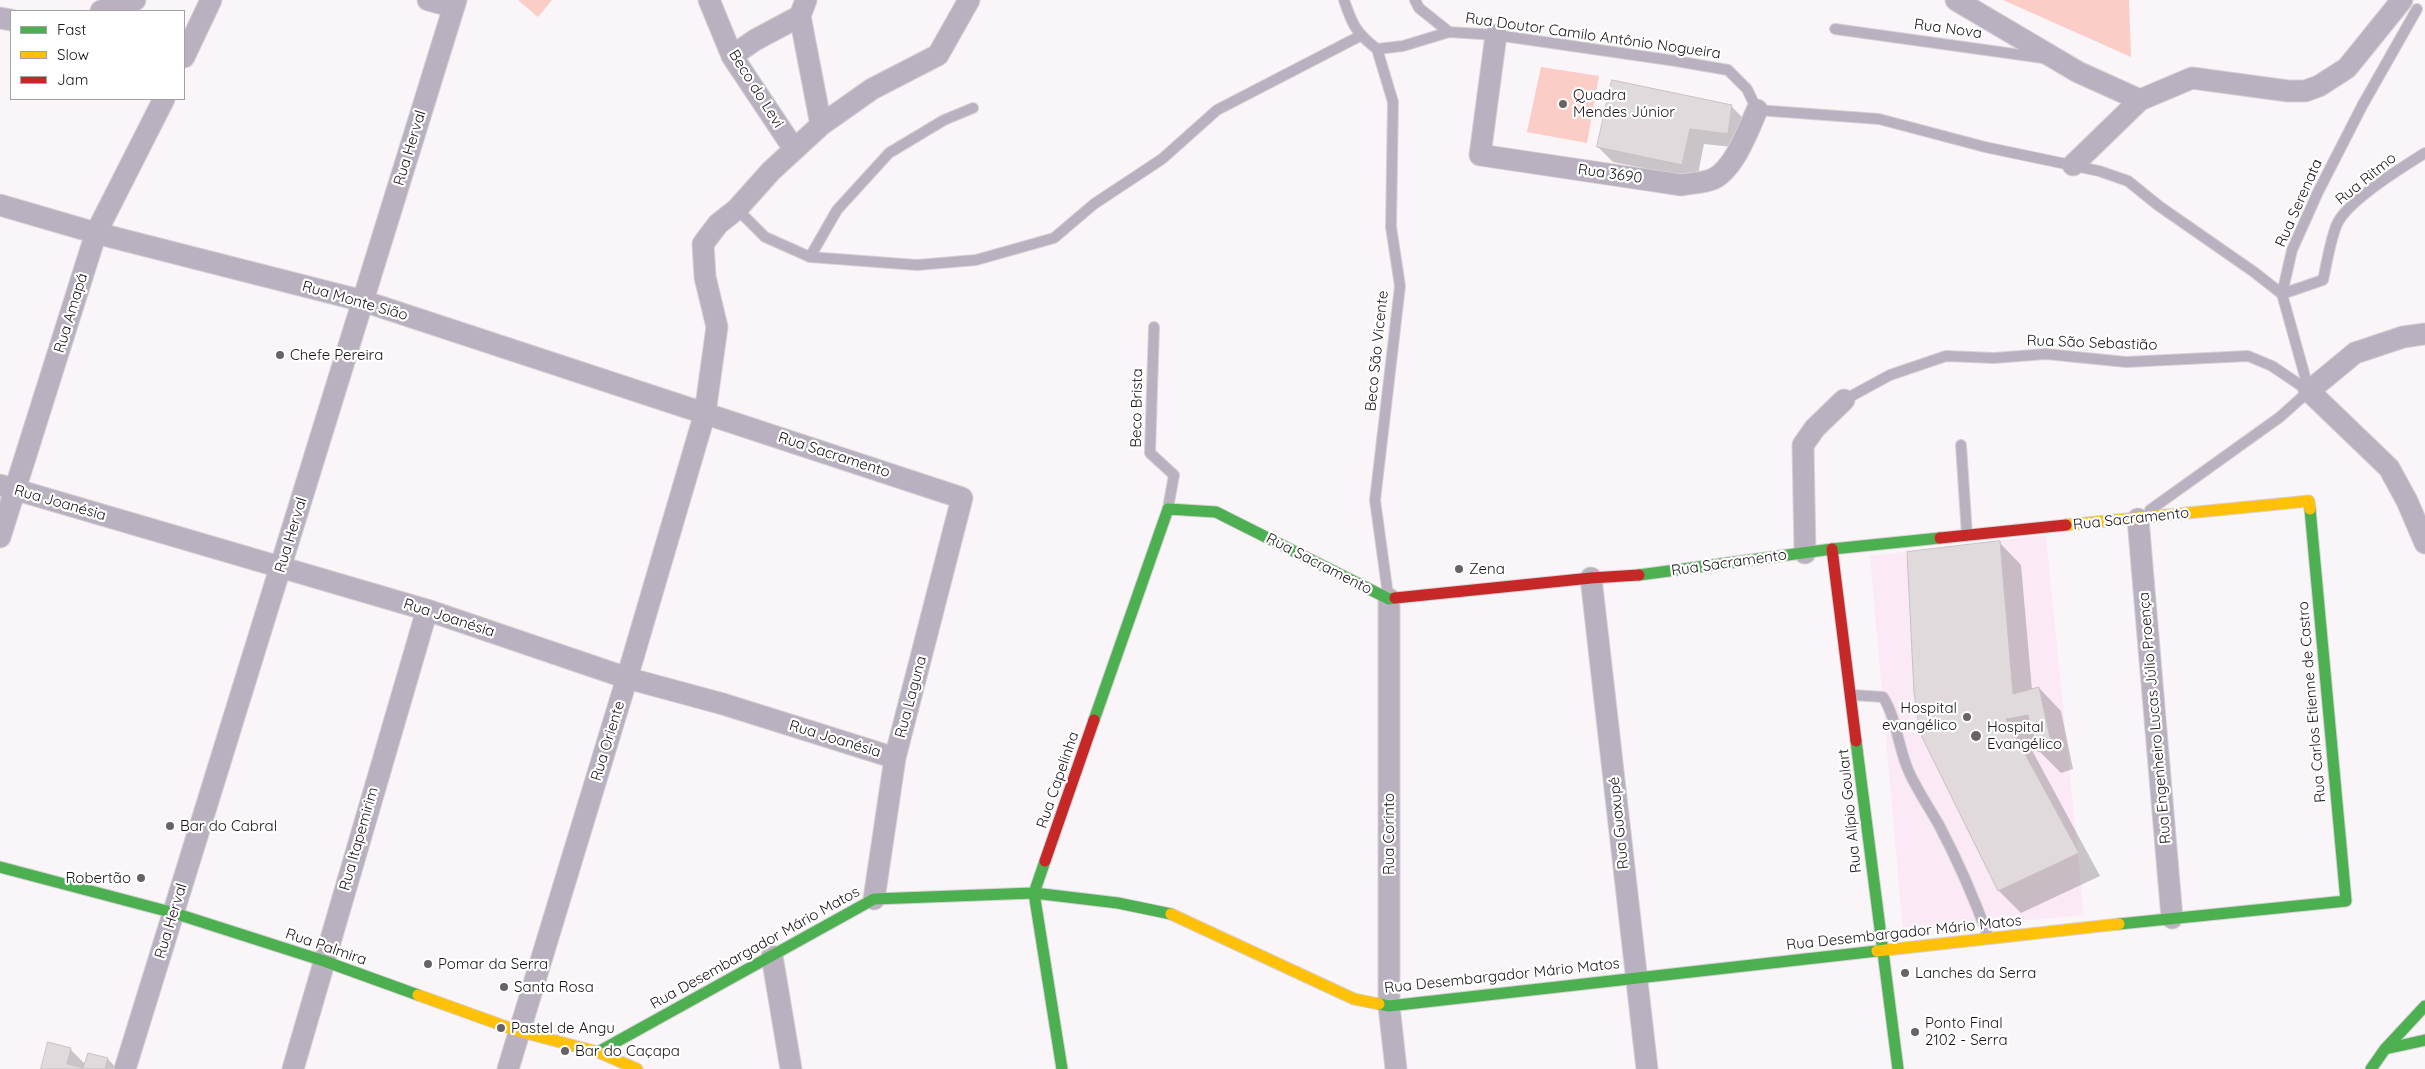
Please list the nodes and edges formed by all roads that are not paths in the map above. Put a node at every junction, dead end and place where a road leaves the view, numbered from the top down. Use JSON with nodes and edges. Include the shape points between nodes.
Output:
{"nodes":[{"id":1,"x":135,"y":0,"type":"edge"},
{"id":2,"x":211,"y":0,"type":"edge"},
{"id":3,"x":428,"y":0,"type":"edge"},
{"id":4,"x":709,"y":0,"type":"edge"},
{"id":5,"x":969,"y":0,"type":"edge"},
{"id":6,"x":1344,"y":0,"type":"edge"},
{"id":7,"x":1415,"y":0,"type":"edge"},
{"id":8,"x":1956,"y":0,"type":"edge"},
{"id":9,"x":2408,"y":3,"type":"edge"},
{"id":10,"x":455,"y":4,"type":"edge"},
{"id":11,"x":803,"y":8,"type":"edge"},
{"id":12,"x":104,"y":10,"type":"edge"},
{"id":13,"x":2425,"y":17,"type":"edge"},
{"id":14,"x":1835,"y":29,"type":"dead end"},
{"id":15,"x":1449,"y":32,"type":"junction"},
{"id":16,"x":1496,"y":35,"type":"junction"},
{"id":17,"x":1360,"y":36,"type":"junction"},
{"id":18,"x":1377,"y":49,"type":"junction"},
{"id":19,"x":185,"y":55,"type":"edge"},
{"id":20,"x":732,"y":56,"type":"junction"},
{"id":21,"x":2056,"y":60,"type":"junction"},
{"id":22,"x":163,"y":100,"type":"edge"},
{"id":23,"x":2140,"y":100,"type":"junction"},
{"id":24,"x":973,"y":108,"type":"dead end"},
{"id":25,"x":1757,"y":110,"type":"junction"},
{"id":26,"x":821,"y":125,"type":"junction"},
{"id":27,"x":794,"y":149,"type":"junction"},
{"id":28,"x":2425,"y":153,"type":"edge"},
{"id":29,"x":2073,"y":165,"type":"junction"},
{"id":30,"x":0,"y":204,"type":"edge"},
{"id":31,"x":737,"y":209,"type":"junction"},
{"id":32,"x":96,"y":233,"type":"junction"},
{"id":33,"x":810,"y":258,"type":"junction"},
{"id":34,"x":2282,"y":294,"type":"junction"},
{"id":35,"x":363,"y":301,"type":"junction"},
{"id":36,"x":1154,"y":327,"type":"dead end"},
{"id":37,"x":2425,"y":334,"type":"edge"},
{"id":38,"x":2309,"y":391,"type":"junction"},
{"id":39,"x":1844,"y":400,"type":"joint"},
{"id":40,"x":705,"y":412,"type":"junction"},
{"id":41,"x":1961,"y":445,"type":"dead end"},
{"id":42,"x":8,"y":488,"type":"edge"},
{"id":43,"x":962,"y":498,"type":"joint"},
{"id":44,"x":2309,"y":501,"type":"joint"},
{"id":45,"x":1168,"y":509,"type":"junction"},
{"id":46,"x":2138,"y":519,"type":"junction"},
{"id":47,"x":1967,"y":536,"type":"junction"},
{"id":48,"x":0,"y":537,"type":"edge"},
{"id":49,"x":2425,"y":542,"type":"edge"},
{"id":50,"x":1832,"y":549,"type":"junction"},
{"id":51,"x":1805,"y":553,"type":"junction"},
{"id":52,"x":281,"y":567,"type":"junction"},
{"id":53,"x":1591,"y":578,"type":"junction"},
{"id":54,"x":1388,"y":599,"type":"junction"},
{"id":55,"x":427,"y":610,"type":"junction"},
{"id":56,"x":627,"y":678,"type":"junction"},
{"id":57,"x":1852,"y":695,"type":"junction"},
{"id":58,"x":895,"y":758,"type":"junction"},
{"id":59,"x":0,"y":867,"type":"edge"},
{"id":60,"x":1034,"y":893,"type":"junction"},
{"id":61,"x":874,"y":899,"type":"junction"},
{"id":62,"x":2346,"y":901,"type":"joint"},
{"id":63,"x":174,"y":913,"type":"junction"},
{"id":64,"x":2172,"y":918,"type":"junction"},
{"id":65,"x":1989,"y":939,"type":"junction"},
{"id":66,"x":1881,"y":950,"type":"junction"},
{"id":67,"x":772,"y":956,"type":"junction"},
{"id":68,"x":324,"y":961,"type":"junction"},
{"id":69,"x":1636,"y":977,"type":"junction"},
{"id":70,"x":1389,"y":1006,"type":"junction"},
{"id":71,"x":2425,"y":1006,"type":"edge"},
{"id":72,"x":518,"y":1030,"type":"junction"},
{"id":73,"x":2425,"y":1040,"type":"edge"},
{"id":74,"x":2385,"y":1049,"type":"junction"},
{"id":75,"x":598,"y":1052,"type":"junction"},
{"id":76,"x":628,"y":1067,"type":"edge"},
{"id":77,"x":125,"y":1069,"type":"edge"},
{"id":78,"x":293,"y":1069,"type":"edge"},
{"id":79,"x":508,"y":1069,"type":"edge"},
{"id":80,"x":791,"y":1069,"type":"edge"},
{"id":81,"x":1062,"y":1069,"type":"edge"},
{"id":82,"x":1396,"y":1069,"type":"edge"},
{"id":83,"x":1647,"y":1069,"type":"edge"},
{"id":84,"x":1898,"y":1069,"type":"edge"},
{"id":85,"x":2371,"y":1069,"type":"edge"}],
"edges":[{"from":1,"to":12,"type":"street"},
{"from":2,"to":19,"type":"street"},
{"from":3,"to":10,"type":"street"},
{"from":4,"to":20,"type":"street","name":"Beco do Levi"},
{"from":5,"to":26,"type":"street","via":[[938,56],[872,89]]},
{"from":6,"to":17,"type":"lane"},
{"from":7,"to":15,"type":"lane","via":[[1419,8]]},
{"from":8,"to":21,"type":"street"},
{"from":9,"to":13,"type":"lane"},
{"from":9,"to":23,"type":"street","via":[[2347,68],[2319,86],[2305,91],[2288,91],[2192,78]]},
{"from":9,"to":34,"type":"lane","name":"Rua Serenata","via":[[2292,250]]},
{"from":10,"to":35,"type":"street","name":"Rua Herval"},
{"from":11,"to":20,"type":"street"},
{"from":11,"to":26,"type":"street"},
{"from":14,"to":21,"type":"lane","name":"Rua Nova"},
{"from":15,"to":16,"type":"lane","name":"Rua Doutor Camilo Antônio Nogueira"},
{"from":15,"to":18,"type":"lane","name":"Rua Doutor Camilo Antônio Nogueira","via":[[1403,46]]},
{"from":16,"to":25,"type":"lane","name":"Rua Doutor Camilo Antônio Nogueira","via":[[1728,70],[1747,88]]},
{"from":16,"to":25,"type":"street","name":"Rua 3690","via":[[1480,155],[1681,185],[1713,179],[1732,161]]},
{"from":17,"to":18,"type":"lane"},
{"from":17,"to":33,"type":"lane","via":[[1217,110],[1162,159],[1094,204],[1054,238],[976,260],[917,265]]},
{"from":18,"to":54,"type":"lane","name":"Beco São Vicente","via":[[1393,102],[1390,227],[1400,286],[1375,500]]},
{"from":20,"to":27,"type":"street","name":"Beco do Levi"},
{"from":21,"to":23,"type":"street"},
{"from":22,"to":32,"type":"street","name":"Rua Amapá"},
{"from":23,"to":29,"type":"street"},
{"from":24,"to":33,"type":"lane","via":[[944,120],[889,153],[837,210]]},
{"from":25,"to":29,"type":"lane","via":[[1879,119],[1984,147]]},
{"from":26,"to":27,"type":"street"},
{"from":27,"to":31,"type":"street"},
{"from":28,"to":34,"type":"lane","name":"Rua Ritmo","via":[[2348,208],[2338,223],[2323,280]]},
{"from":29,"to":34,"type":"lane","via":[[2128,181]]},
{"from":30,"to":32,"type":"street","name":"Rua Monte Sião"},
{"from":31,"to":33,"type":"lane","via":[[766,237]]},
{"from":31,"to":40,"type":"street","name":"Rua Oriente","via":[[718,224],[703,244],[705,277],[717,327]]},
{"from":32,"to":35,"type":"street","name":"Rua Monte Sião"},
{"from":32,"to":42,"type":"street","name":"Rua Amapá"},
{"from":34,"to":38,"type":"lane","name":"Rua Serenata"},
{"from":35,"to":40,"type":"street","name":"Rua Monte Sião"},
{"from":35,"to":52,"type":"street","name":"Rua Herval"},
{"from":36,"to":45,"type":"lane","name":"Beco Brista","via":[[1150,453],[1174,475]]},
{"from":37,"to":38,"type":"street","via":[[2404,337],[2356,353]]},
{"from":38,"to":39,"type":"lane","name":"Rua São Sebastião","via":[[2272,366],[2248,356],[2126,362],[2046,354],[1994,358],[1946,356],[1890,375]]},
{"from":38,"to":46,"type":"lane","via":[[2280,417]]},
{"from":38,"to":49,"type":"street","via":[[2389,468]]},
{"from":39,"to":51,"type":"street","via":[[1815,428],[1803,445]]},
{"from":40,"to":43,"type":"street","name":"Rua Sacramento"},
{"from":40,"to":56,"type":"street","name":"Rua Oriente"},
{"from":41,"to":47,"type":"lane"},
{"from":42,"to":48,"type":"street","name":"Rua Amapá"},
{"from":42,"to":52,"type":"street","name":"Rua Joanésia"},
{"from":43,"to":58,"type":"street","name":"Rua Laguna"},
{"from":44,"to":46,"type":"street","name":"Rua Sacramento"},
{"from":44,"to":62,"type":"street","name":"Rua Carlos Etienne de Castro"},
{"from":45,"to":54,"type":"street","name":"Rua Sacramento","via":[[1216,512]]},
{"from":45,"to":60,"type":"street","name":"Rua Capelinha"},
{"from":46,"to":47,"type":"street","name":"Rua Sacramento"},
{"from":46,"to":64,"type":"street","name":"Rua Engenheiro Lucas Júlio Proença"},
{"from":47,"to":50,"type":"street","name":"Rua Sacramento"},
{"from":50,"to":51,"type":"street","name":"Rua Sacramento"},
{"from":50,"to":57,"type":"street","name":"Rua Alípio Goulart"},
{"from":51,"to":53,"type":"street","name":"Rua Sacramento"},
{"from":52,"to":55,"type":"street","name":"Rua Joanésia"},
{"from":52,"to":63,"type":"street","name":"Rua Herval"},
{"from":53,"to":54,"type":"street","name":"Rua Sacramento"},
{"from":53,"to":69,"type":"street","name":"Rua Guaxupé"},
{"from":54,"to":70,"type":"street","name":"Rua Corinto"},
{"from":55,"to":56,"type":"street","name":"Rua Joanésia"},
{"from":55,"to":68,"type":"street","name":"Rua Itapemirim"},
{"from":56,"to":58,"type":"street","name":"Rua Joanésia","via":[[723,704]]},
{"from":56,"to":72,"type":"street","name":"Rua Oriente"},
{"from":57,"to":65,"type":"lane","via":[[1883,697],[1890,707],[1909,773],[1968,884]]},
{"from":57,"to":66,"type":"street","name":"Rua Alípio Goulart"},
{"from":58,"to":61,"type":"street","name":"Rua Laguna"},
{"from":59,"to":63,"type":"street","name":"Rua Palmira"},
{"from":60,"to":61,"type":"street","name":"Rua Desembargador Mário Matos"},
{"from":60,"to":70,"type":"street","name":"Rua Desembargador Mário Matos","via":[[1170,913],[1354,999]]},
{"from":60,"to":81,"type":"street","name":"Rua Capelinha"},
{"from":61,"to":67,"type":"street","name":"Rua Desembargador Mário Matos"},
{"from":62,"to":64,"type":"street","name":"Rua Desembargador Mário Matos"},
{"from":63,"to":68,"type":"street","name":"Rua Palmira"},
{"from":63,"to":77,"type":"street","name":"Rua Herval"},
{"from":64,"to":65,"type":"street","name":"Rua Desembargador Mário Matos"},
{"from":65,"to":66,"type":"street","name":"Rua Desembargador Mário Matos"},
{"from":66,"to":69,"type":"street","name":"Rua Desembargador Mário Matos"},
{"from":66,"to":84,"type":"street","name":"Rua Alípio Goulart"},
{"from":67,"to":75,"type":"street","name":"Rua Desembargador Mário Matos"},
{"from":67,"to":80,"type":"street"},
{"from":68,"to":72,"type":"street","name":"Rua Palmira"},
{"from":68,"to":78,"type":"street","name":"Rua Itapemirim"},
{"from":69,"to":70,"type":"street","name":"Rua Desembargador Mário Matos"},
{"from":69,"to":83,"type":"street","name":"Rua Guaxupé"},
{"from":70,"to":82,"type":"street","name":"Rua Corinto"},
{"from":71,"to":74,"type":"street"},
{"from":72,"to":75,"type":"street","name":"Rua Palmira"},
{"from":72,"to":79,"type":"street","name":"Rua Oriente"},
{"from":73,"to":74,"type":"street"},
{"from":74,"to":85,"type":"street"},
{"from":75,"to":76,"type":"street","name":"Rua Palmira"}]}
